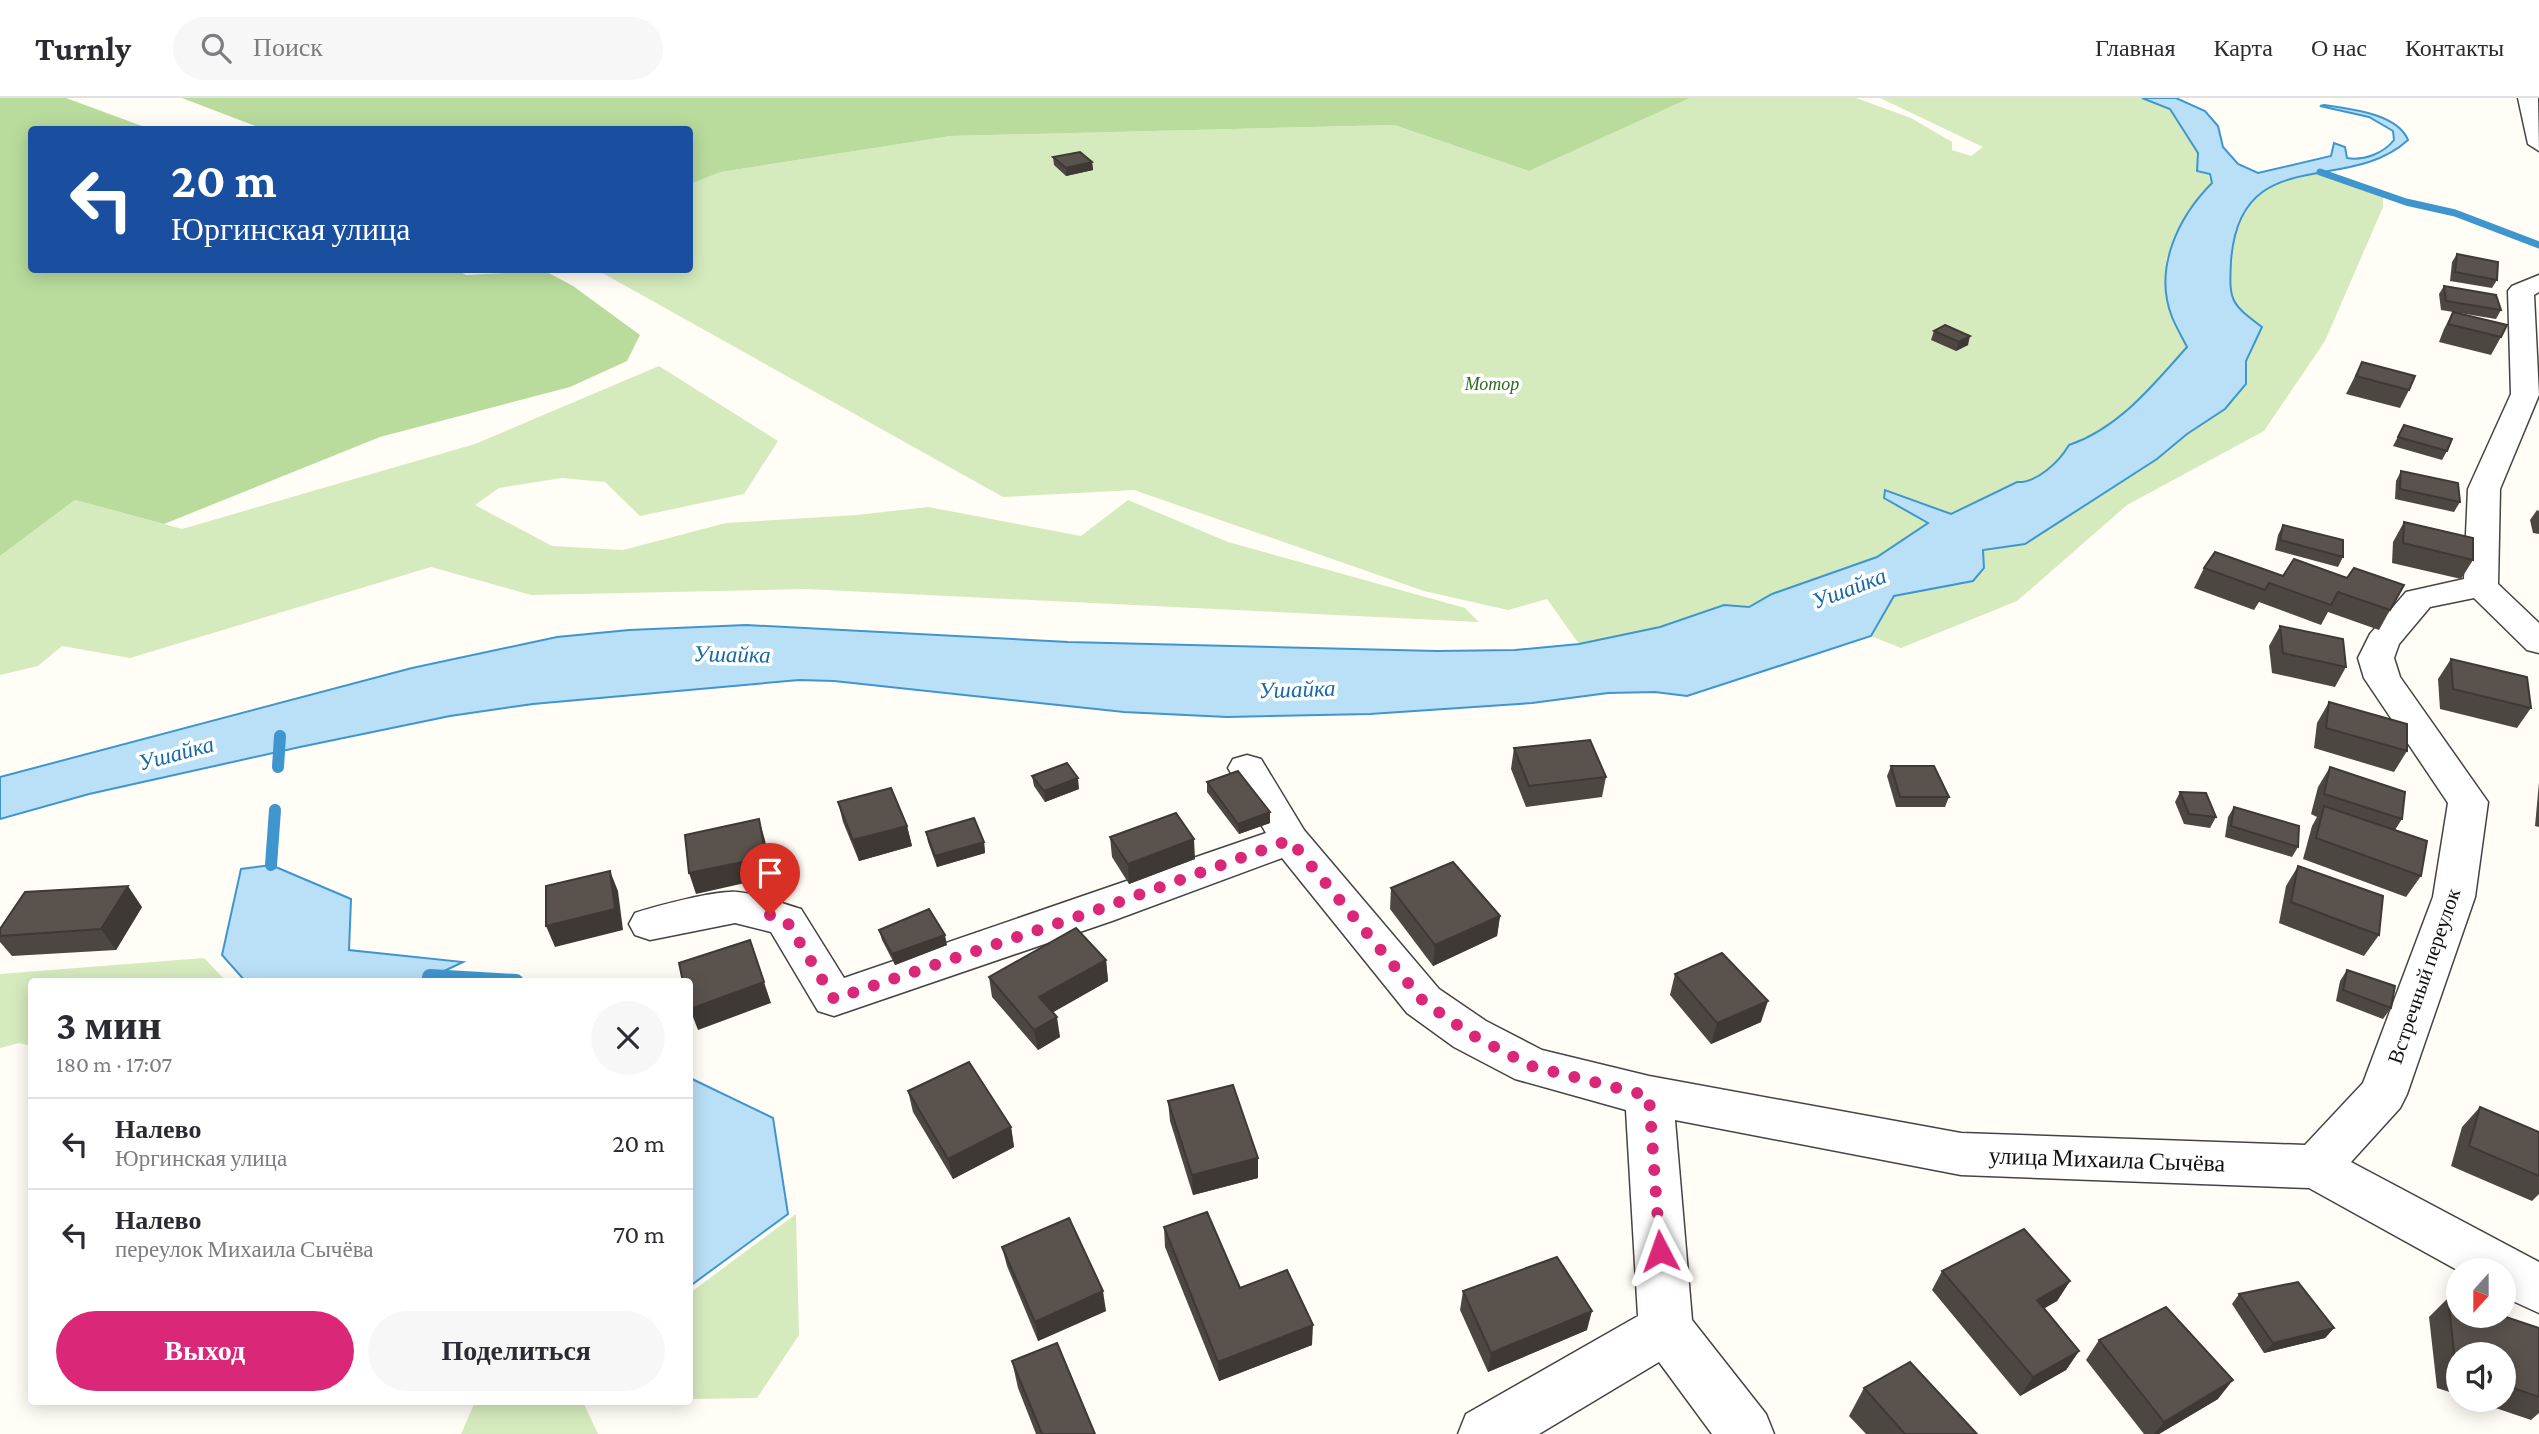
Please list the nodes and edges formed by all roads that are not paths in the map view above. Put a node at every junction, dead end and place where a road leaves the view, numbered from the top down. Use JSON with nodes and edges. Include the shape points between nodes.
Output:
{"nodes":[{"id":1,"x":2528,"y":98,"type":"edge"},
{"id":2,"x":2539,"y":144,"type":"edge"},
{"id":3,"x":2539,"y":283,"type":"edge"},
{"id":4,"x":2481,"y":586,"type":"junction"},
{"id":5,"x":2539,"y":642,"type":"edge"},
{"id":6,"x":1247,"y":768,"type":"dead end"},
{"id":7,"x":1290,"y":840,"type":"junction"},
{"id":8,"x":650,"y":924,"type":"dead end"},
{"id":9,"x":1649,"y":1096,"type":"junction"},
{"id":10,"x":2316,"y":1167,"type":"junction"},
{"id":11,"x":2539,"y":1289,"type":"edge"},
{"id":12,"x":1666,"y":1329,"type":"junction"},
{"id":13,"x":1486,"y":1434,"type":"edge"},
{"id":14,"x":1746,"y":1434,"type":"edge"}],
"edges":[{"from":1,"to":2,"type":"street"},
{"from":3,"to":4,"type":"street","via":[[2521,291],[2525,394],[2484,489]]},
{"from":4,"to":5,"type":"street"},
{"from":4,"to":10,"type":"street","name":"Встречный переулок","via":[[2418,599],[2382,642],[2376,659],[2382,678],[2468,802],[2454,897],[2383,1094]]},
{"from":6,"to":7,"type":"street","name":"улица Михаила Сычёва"},
{"from":7,"to":8,"type":"street","via":[[834,999],[786,920],[735,907]]},
{"from":7,"to":9,"type":"street","name":"улица Михаила Сычёва","via":[[1423,1001],[1470,1034],[1531,1066]]},
{"from":9,"to":10,"type":"street","name":"улица Михаила Сычёва","via":[[1961,1154]]},
{"from":9,"to":12,"type":"street"},
{"from":10,"to":11,"type":"street","name":"улица Михаила Сычёва"},
{"from":12,"to":13,"type":"street"},
{"from":12,"to":14,"type":"street"}]}
